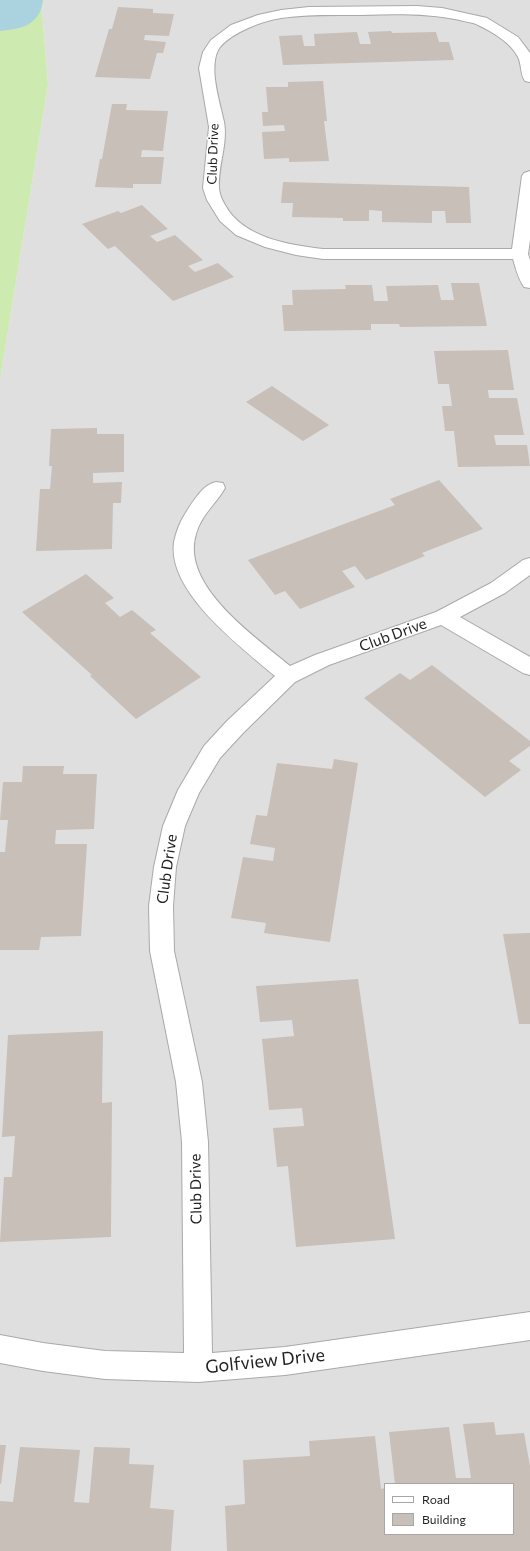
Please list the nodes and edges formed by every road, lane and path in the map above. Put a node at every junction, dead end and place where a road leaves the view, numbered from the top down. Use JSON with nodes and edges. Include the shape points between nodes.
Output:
{"nodes":[{"id":1,"x":530,"y":78,"type":"edge"},
{"id":2,"x":530,"y":176,"type":"edge"},
{"id":3,"x":520,"y":254,"type":"junction"},
{"id":4,"x":530,"y":283,"type":"edge"},
{"id":5,"x":216,"y":488,"type":"dead end"},
{"id":6,"x":530,"y":564,"type":"edge"},
{"id":7,"x":443,"y":617,"type":"junction"},
{"id":8,"x":530,"y":667,"type":"edge"},
{"id":9,"x":288,"y":676,"type":"junction"},
{"id":10,"x":530,"y":1326,"type":"edge"},
{"id":11,"x":0,"y":1349,"type":"edge"},
{"id":12,"x":198,"y":1368,"type":"junction"}],
"edges":[{"from":1,"to":3,"type":"street","name":"Club Drive","via":[[526,58],[513,40],[499,31],[482,21],[442,12],[417,10],[309,11],[263,18],[236,28],[216,43],[210,52],[206,68],[217,127],[211,188],[213,198],[220,211],[240,232],[276,246],[322,254]]},
{"from":2,"to":3,"type":"street"},
{"from":3,"to":4,"type":"street"},
{"from":5,"to":9,"type":"street","via":[[190,522],[184,543],[184,557],[194,581],[211,608]]},
{"from":6,"to":7,"type":"street","name":"Club Drive","via":[[498,588]]},
{"from":7,"to":8,"type":"street"},
{"from":7,"to":9,"type":"street","name":"Club Drive","via":[[322,660]]},
{"from":9,"to":12,"type":"street","name":"Club Drive","via":[[212,752],[189,790],[174,826],[165,867],[161,906],[162,951],[190,1082],[195,1142]]},
{"from":10,"to":12,"type":"street","name":"Golfview Drive","via":[[285,1361]]},
{"from":11,"to":12,"type":"street","name":"Golfview Drive","via":[[105,1365]]}]}
